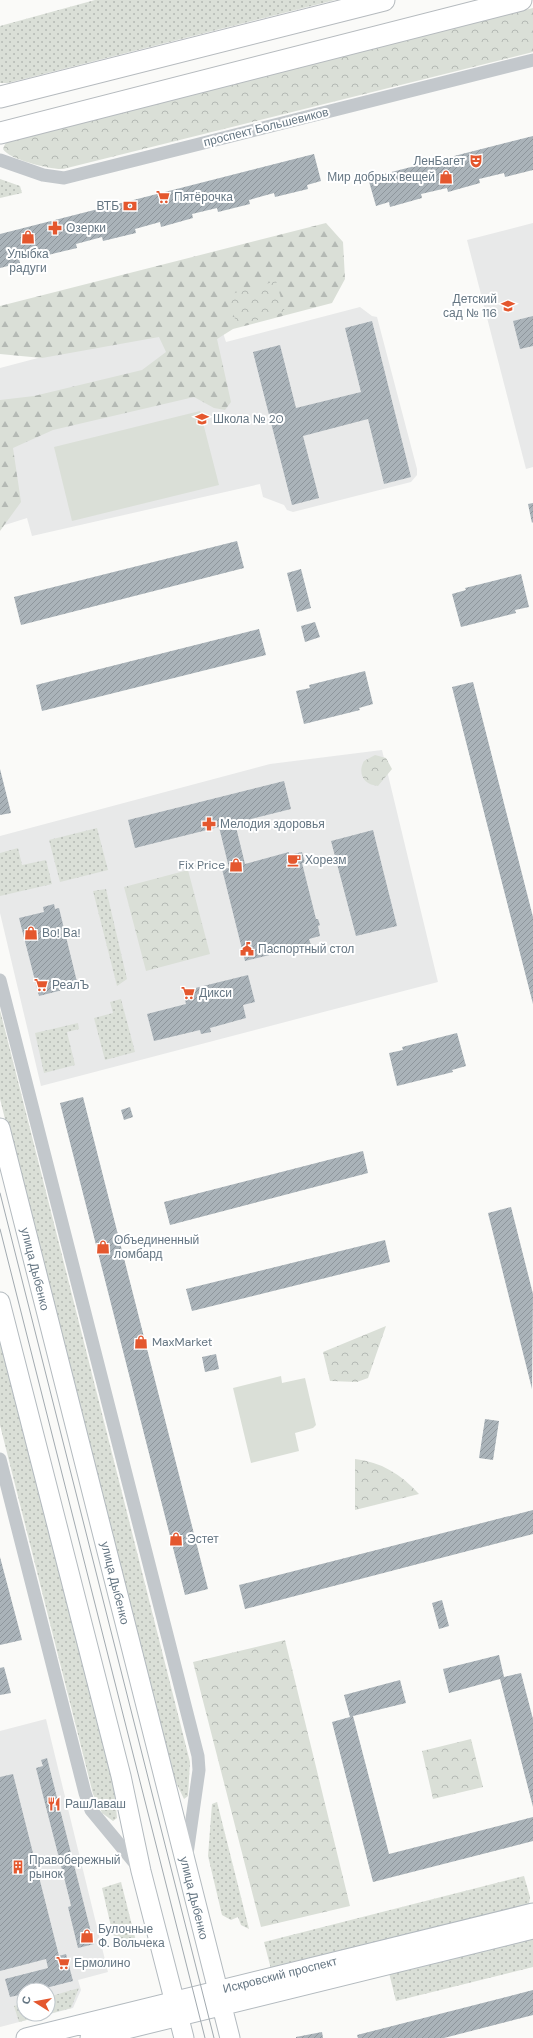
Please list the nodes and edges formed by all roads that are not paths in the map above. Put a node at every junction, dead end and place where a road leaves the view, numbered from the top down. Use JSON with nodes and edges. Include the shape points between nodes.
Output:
{"nodes":[{"id":1,"x":384,"y":0,"type":"edge"},
{"id":2,"x":521,"y":0,"type":"edge"},
{"id":3,"x":533,"y":60,"type":"edge"},
{"id":4,"x":0,"y":97,"type":"edge"},
{"id":5,"x":0,"y":133,"type":"edge"},
{"id":6,"x":0,"y":160,"type":"edge"},
{"id":7,"x":0,"y":980,"type":"edge"},
{"id":8,"x":0,"y":1128,"type":"edge"},
{"id":9,"x":0,"y":1302,"type":"edge"},
{"id":10,"x":0,"y":1459,"type":"edge"},
{"id":11,"x":185,"y":1864,"type":"junction"},
{"id":12,"x":141,"y":1870,"type":"junction"},
{"id":13,"x":533,"y":1913,"type":"edge"},
{"id":14,"x":533,"y":1929,"type":"edge"},
{"id":15,"x":220,"y":1998,"type":"junction"},
{"id":16,"x":176,"y":2009,"type":"junction"},
{"id":17,"x":26,"y":2038,"type":"edge"},
{"id":18,"x":90,"y":2038,"type":"edge"},
{"id":19,"x":184,"y":2038,"type":"edge"},
{"id":20,"x":230,"y":2038,"type":"edge"}],
"edges":[{"from":1,"to":4,"type":"main road"},
{"from":2,"to":5,"type":"main road"},
{"from":3,"to":6,"type":"street","name":"проспект Большевиков","via":[[64,178],[42,175]]},
{"from":7,"to":11,"type":"street","via":[[198,1756],[199,1770]]},
{"from":8,"to":11,"type":"main road","name":"улица Дыбенко"},
{"from":9,"to":12,"type":"main road","via":[[120,1776]]},
{"from":10,"to":12,"type":"street","via":[[85,1793],[91,1810]]},
{"from":11,"to":15,"type":"main road","name":"улица Дыбенко"},
{"from":12,"to":16,"type":"main road"},
{"from":13,"to":15,"type":"main road","name":"Искровский проспект"},
{"from":14,"to":15,"type":"main road","name":"Искровский проспект"},
{"from":15,"to":16,"type":"main road","name":"Искровский проспект"},
{"from":15,"to":20,"type":"main road","name":"улица Дыбенко"},
{"from":16,"to":17,"type":"main road","name":"Искровский проспект"},
{"from":16,"to":18,"type":"main road","name":"Искровский проспект"},
{"from":16,"to":19,"type":"main road"}]}
